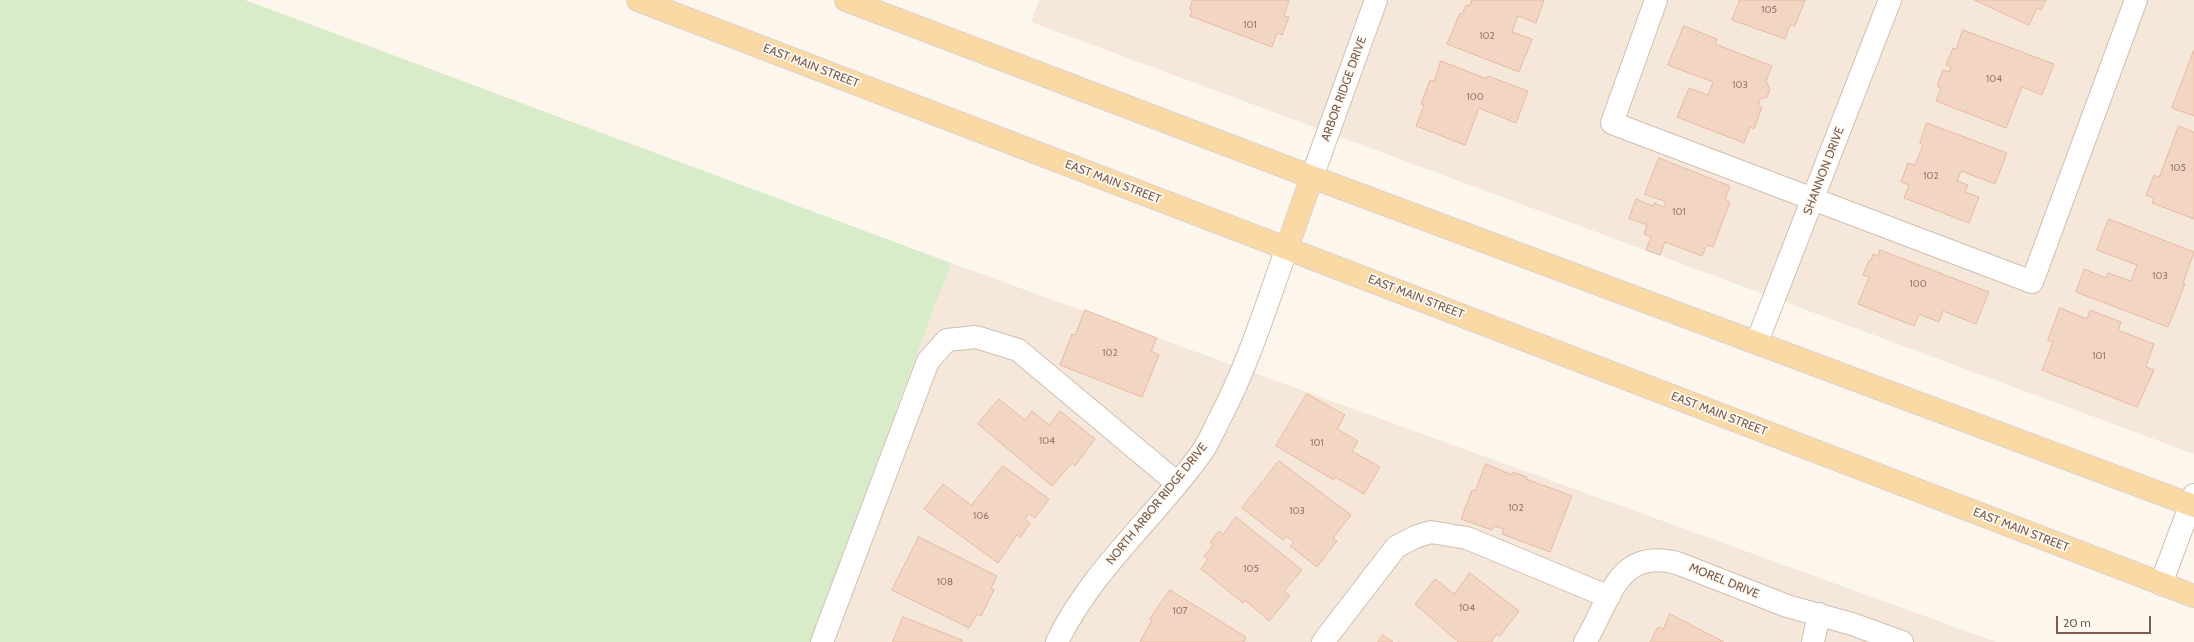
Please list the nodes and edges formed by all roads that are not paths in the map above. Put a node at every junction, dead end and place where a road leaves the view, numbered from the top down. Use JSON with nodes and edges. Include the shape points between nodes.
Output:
{"nodes":[{"id":1,"x":638,"y":0,"type":"edge"},
{"id":2,"x":846,"y":0,"type":"edge"},
{"id":3,"x":1376,"y":0,"type":"edge"},
{"id":4,"x":1656,"y":0,"type":"edge"},
{"id":5,"x":1890,"y":0,"type":"edge"},
{"id":6,"x":2136,"y":0,"type":"edge"},
{"id":7,"x":1312,"y":177,"type":"junction"},
{"id":8,"x":1814,"y":200,"type":"junction"},
{"id":9,"x":1287,"y":248,"type":"junction"},
{"id":10,"x":1757,"y":342,"type":"junction"},
{"id":11,"x":1177,"y":483,"type":"junction"},
{"id":12,"x":2193,"y":502,"type":"edge"},
{"id":13,"x":2161,"y":584,"type":"junction"},
{"id":14,"x":2194,"y":596,"type":"edge"},
{"id":15,"x":1609,"y":597,"type":"junction"},
{"id":16,"x":1819,"y":614,"type":"junction"},
{"id":17,"x":822,"y":642,"type":"edge"},
{"id":18,"x":1057,"y":642,"type":"edge"},
{"id":19,"x":1323,"y":642,"type":"edge"},
{"id":20,"x":1585,"y":642,"type":"edge"},
{"id":21,"x":1813,"y":642,"type":"edge"},
{"id":22,"x":1902,"y":642,"type":"edge"}],
"edges":[{"from":1,"to":9,"type":"main road","name":"EAST MAIN STREET"},
{"from":2,"to":7,"type":"main road"},
{"from":3,"to":7,"type":"street","name":"ARBOR RIDGE DRIVE"},
{"from":4,"to":8,"type":"street","via":[[1612,123]]},
{"from":5,"to":8,"type":"street","name":"SHANNON DRIVE"},
{"from":6,"to":8,"type":"street","via":[[2032,282]]},
{"from":7,"to":9,"type":"main road"},
{"from":7,"to":10,"type":"main road"},
{"from":8,"to":10,"type":"street","name":"SHANNON DRIVE"},
{"from":9,"to":11,"type":"street","name":"NORTH ARBOR RIDGE DRIVE","via":[[1228,403],[1203,451]]},
{"from":9,"to":13,"type":"main road","name":"EAST MAIN STREET"},
{"from":10,"to":12,"type":"main road"},
{"from":11,"to":17,"type":"street","via":[[1018,350],[976,337],[947,340],[928,361]]},
{"from":11,"to":18,"type":"street","name":"NORTH ARBOR RIDGE DRIVE","via":[[1096,578],[1068,620]]},
{"from":12,"to":13,"type":"street"},
{"from":13,"to":14,"type":"main road","name":"EAST MAIN STREET"},
{"from":15,"to":16,"type":"street","name":"MOREL DRIVE","via":[[1620,576],[1632,566],[1646,560],[1662,559],[1787,606]]},
{"from":15,"to":19,"type":"street","via":[[1467,538],[1431,532],[1396,547]]},
{"from":15,"to":20,"type":"street","name":"MOREL DRIVE"},
{"from":16,"to":21,"type":"street"},
{"from":16,"to":22,"type":"street","name":"MOREL DRIVE"}]}
